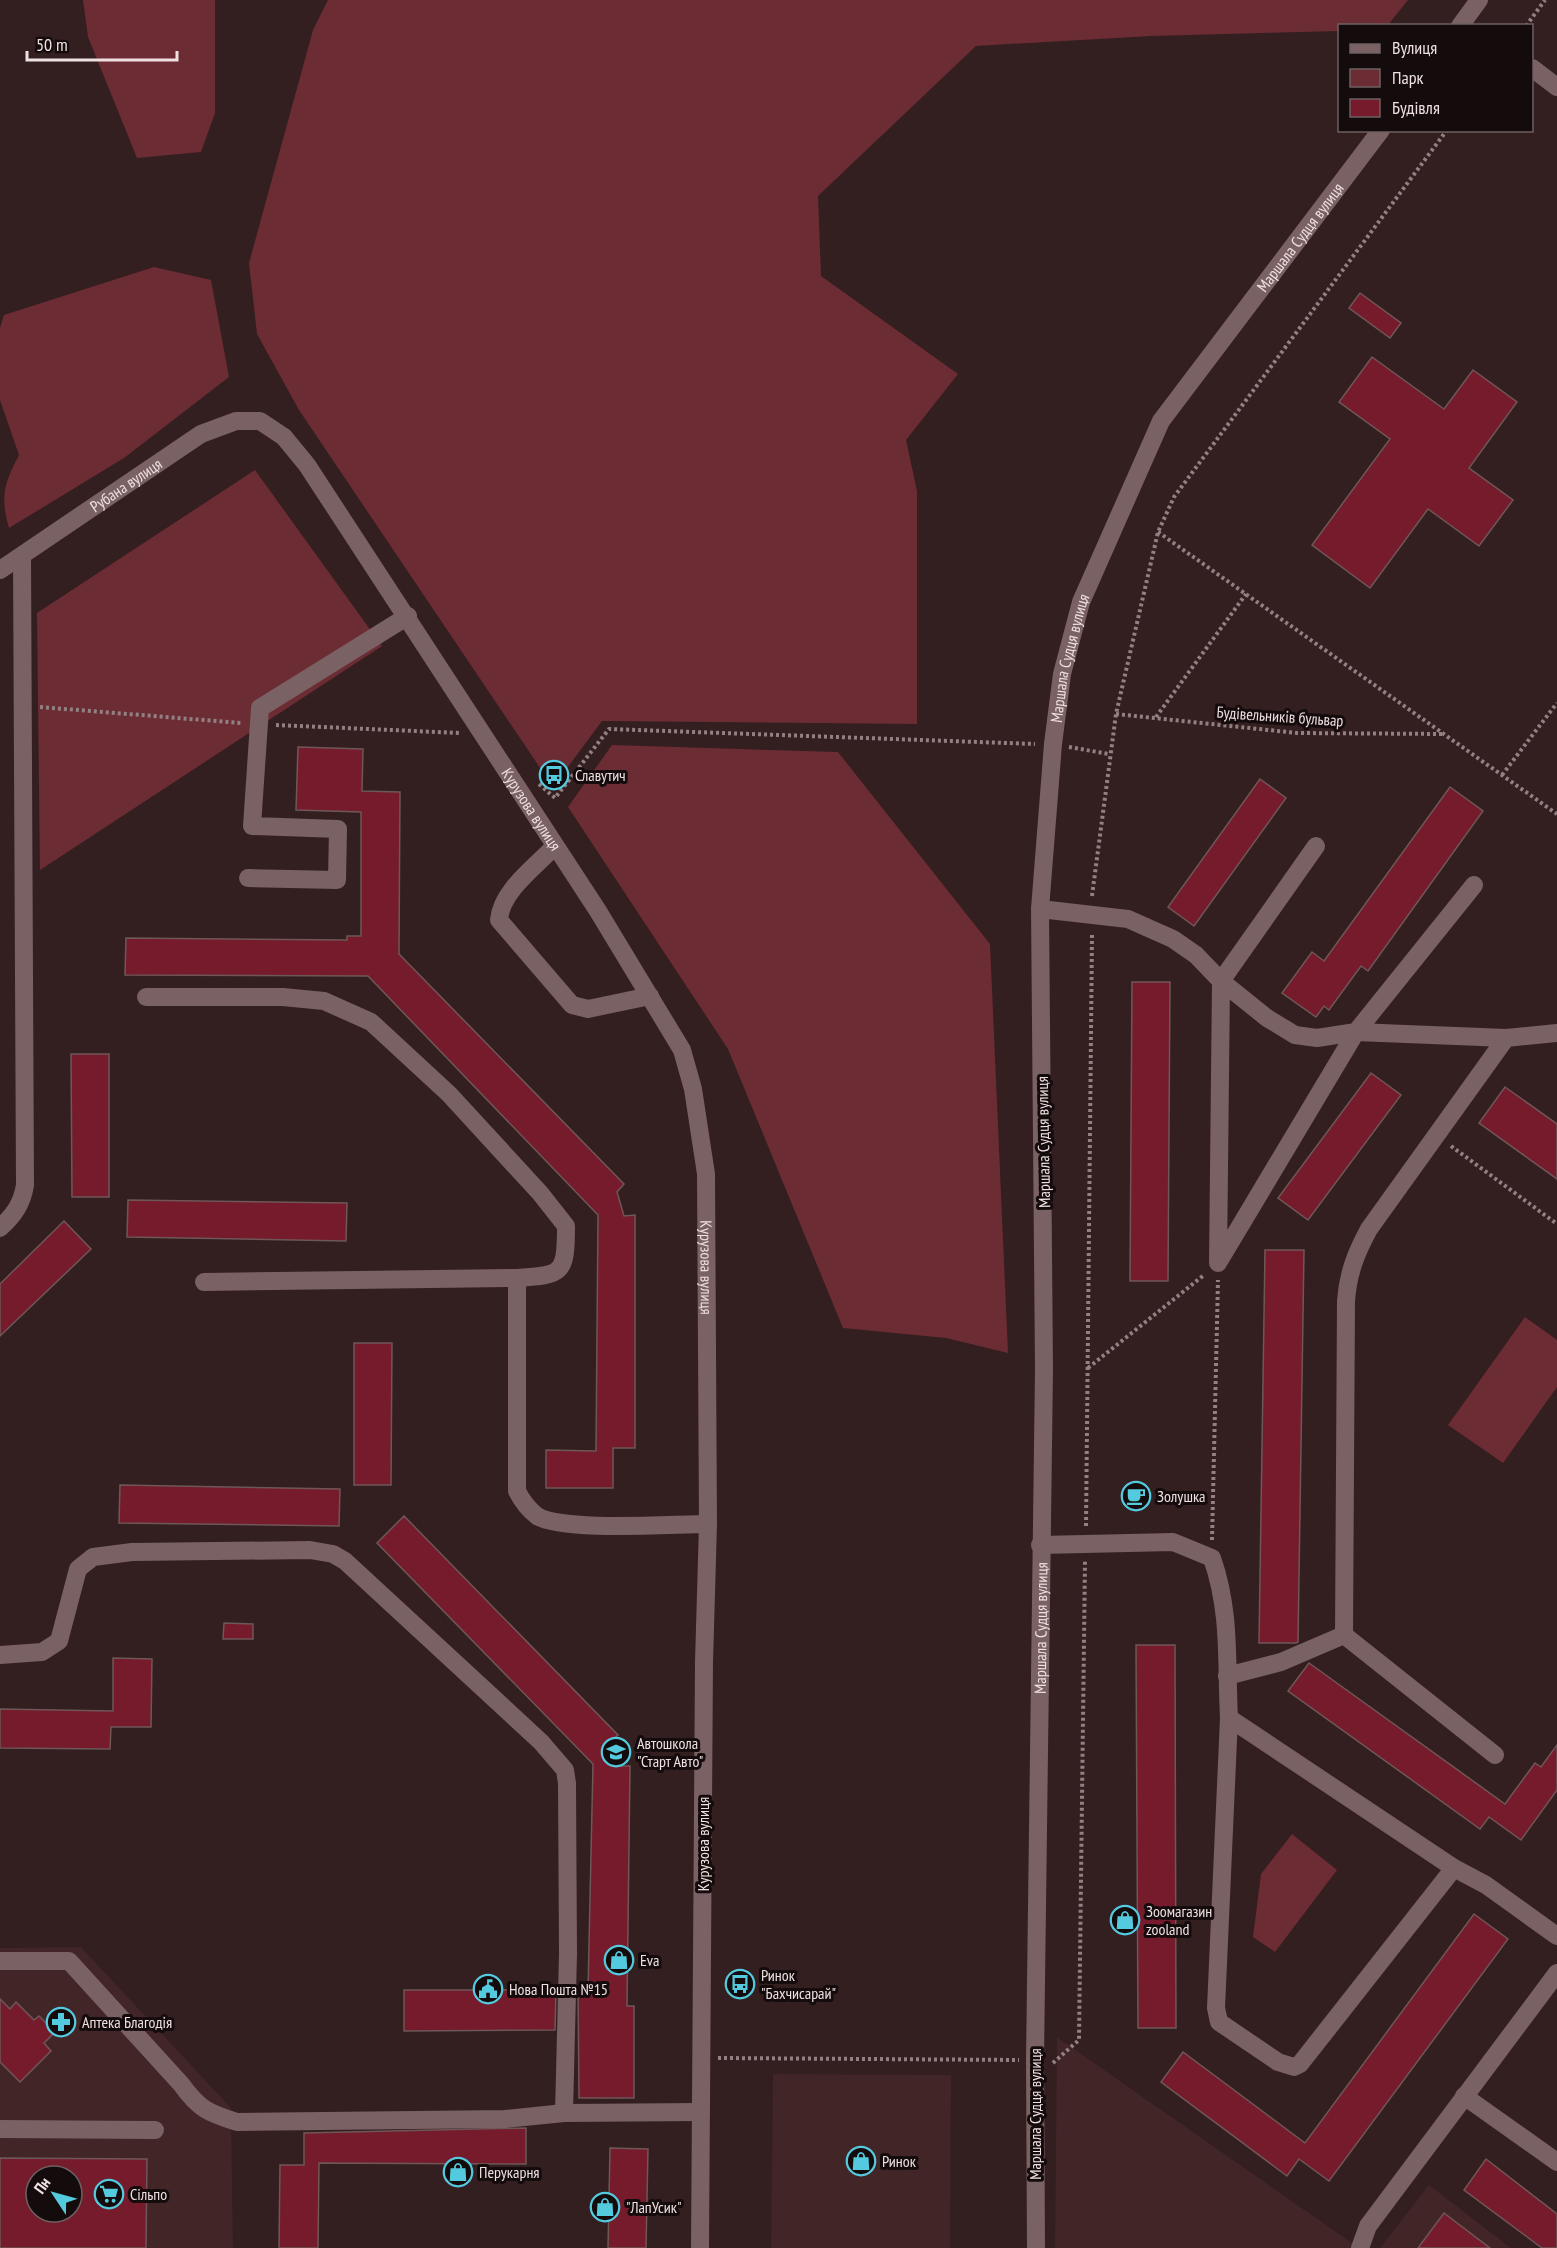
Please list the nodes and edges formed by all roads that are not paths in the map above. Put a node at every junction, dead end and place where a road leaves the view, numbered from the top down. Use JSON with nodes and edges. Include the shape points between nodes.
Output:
{"nodes":[{"id":1,"x":1479,"y":0,"type":"edge"},
{"id":2,"x":1466,"y":23,"type":"edge"},
{"id":3,"x":1533,"y":70,"type":"edge"},
{"id":4,"x":1557,"y":87,"type":"edge"},
{"id":5,"x":1379,"y":132,"type":"edge"},
{"id":6,"x":260,"y":421,"type":"joint"},
{"id":7,"x":22,"y":556,"type":"junction"},
{"id":8,"x":0,"y":570,"type":"edge"},
{"id":9,"x":408,"y":616,"type":"junction"},
{"id":10,"x":555,"y":846,"type":"junction"},
{"id":11,"x":1316,"y":846,"type":"dead end"},
{"id":12,"x":248,"y":878,"type":"dead end"},
{"id":13,"x":1474,"y":885,"type":"dead end"},
{"id":14,"x":1040,"y":909,"type":"junction"},
{"id":15,"x":1221,"y":981,"type":"junction"},
{"id":16,"x":650,"y":996,"type":"junction"},
{"id":17,"x":146,"y":997,"type":"dead end"},
{"id":18,"x":1356,"y":1032,"type":"junction"},
{"id":19,"x":1557,"y":1033,"type":"edge"},
{"id":20,"x":1506,"y":1038,"type":"junction"},
{"id":21,"x":0,"y":1228,"type":"edge"},
{"id":22,"x":517,"y":1278,"type":"junction"},
{"id":23,"x":204,"y":1282,"type":"dead end"},
{"id":24,"x":708,"y":1524,"type":"junction"},
{"id":25,"x":1040,"y":1545,"type":"junction"},
{"id":26,"x":1344,"y":1635,"type":"junction"},
{"id":27,"x":0,"y":1655,"type":"edge"},
{"id":28,"x":1227,"y":1676,"type":"junction"},
{"id":29,"x":1229,"y":1718,"type":"junction"},
{"id":30,"x":1495,"y":1755,"type":"dead end"},
{"id":31,"x":1454,"y":1868,"type":"junction"},
{"id":32,"x":1557,"y":1936,"type":"edge"},
{"id":33,"x":0,"y":1961,"type":"edge"},
{"id":34,"x":1557,"y":1973,"type":"edge"},
{"id":35,"x":1464,"y":2096,"type":"junction"},
{"id":36,"x":701,"y":2112,"type":"junction"},
{"id":37,"x":564,"y":2113,"type":"junction"},
{"id":38,"x":0,"y":2129,"type":"edge"},
{"id":39,"x":155,"y":2130,"type":"dead end"},
{"id":40,"x":1557,"y":2162,"type":"edge"},
{"id":41,"x":700,"y":2248,"type":"edge"},
{"id":42,"x":1036,"y":2248,"type":"edge"},
{"id":43,"x":1360,"y":2248,"type":"edge"}],
"edges":[{"from":1,"to":2,"type":"street"},
{"from":3,"to":4,"type":"street"},
{"from":5,"to":14,"type":"street","name":"Маршала Судця вулиця","via":[[1161,422],[1081,602],[1062,674]]},
{"from":6,"to":7,"type":"street","name":"Рубана вулиця","via":[[236,421],[201,434]]},
{"from":6,"to":9,"type":"street","name":"Курузова вулиця","via":[[284,436],[307,465]]},
{"from":7,"to":8,"type":"street","name":"Рубана вулиця"},
{"from":7,"to":21,"type":"street","via":[[25,1185],[23,1199]]},
{"from":9,"to":10,"type":"street","name":"Курузова вулиця"},
{"from":9,"to":12,"type":"street","via":[[260,708],[252,826],[338,829],[337,880]]},
{"from":10,"to":16,"type":"street","name":"Курузова вулиця"},
{"from":10,"to":16,"type":"street","via":[[510,893],[500,907],[499,920],[572,1005],[588,1009]]},
{"from":11,"to":15,"type":"street"},
{"from":13,"to":18,"type":"street"},
{"from":14,"to":15,"type":"street","via":[[1128,919],[1173,939]]},
{"from":14,"to":25,"type":"street","name":"Маршала Судця вулиця","via":[[1044,1312]]},
{"from":15,"to":18,"type":"street","via":[[1295,1035],[1317,1038]]},
{"from":15,"to":18,"type":"street","via":[[1218,1263]]},
{"from":16,"to":24,"type":"street","name":"Курузова вулиця","via":[[682,1050],[693,1089],[706,1174]]},
{"from":17,"to":22,"type":"street","via":[[324,1000],[371,1022],[449,1094],[562,1219],[566,1233],[558,1271]]},
{"from":18,"to":20,"type":"street"},
{"from":19,"to":20,"type":"street"},
{"from":20,"to":26,"type":"street","via":[[1369,1229],[1348,1280]]},
{"from":22,"to":23,"type":"street"},
{"from":22,"to":24,"type":"street","via":[[516,1491],[525,1504],[538,1516],[565,1525]]},
{"from":24,"to":36,"type":"street","name":"Курузова вулиця"},
{"from":25,"to":28,"type":"street","via":[[1173,1542],[1212,1558],[1222,1589]]},
{"from":25,"to":42,"type":"street","name":"Маршала Судця вулиця"},
{"from":26,"to":28,"type":"street","via":[[1281,1662]]},
{"from":26,"to":30,"type":"street"},
{"from":27,"to":37,"type":"street","via":[[42,1652],[59,1641],[78,1569],[93,1557],[132,1552],[310,1550],[333,1554],[345,1561],[541,1742],[565,1770],[568,1954]]},
{"from":28,"to":29,"type":"street"},
{"from":29,"to":31,"type":"street"},
{"from":29,"to":31,"type":"street","via":[[1216,2008],[1220,2022],[1228,2030],[1278,2062],[1294,2067],[1300,2064]]},
{"from":31,"to":32,"type":"street","via":[[1486,1885]]},
{"from":33,"to":37,"type":"street","via":[[69,1961],[197,2106],[237,2122],[505,2119]]},
{"from":34,"to":35,"type":"street"},
{"from":35,"to":40,"type":"street"},
{"from":35,"to":43,"type":"street","via":[[1368,2226]]},
{"from":36,"to":37,"type":"street"},
{"from":36,"to":41,"type":"street","name":"Курузова вулиця"},
{"from":38,"to":39,"type":"street"}]}
